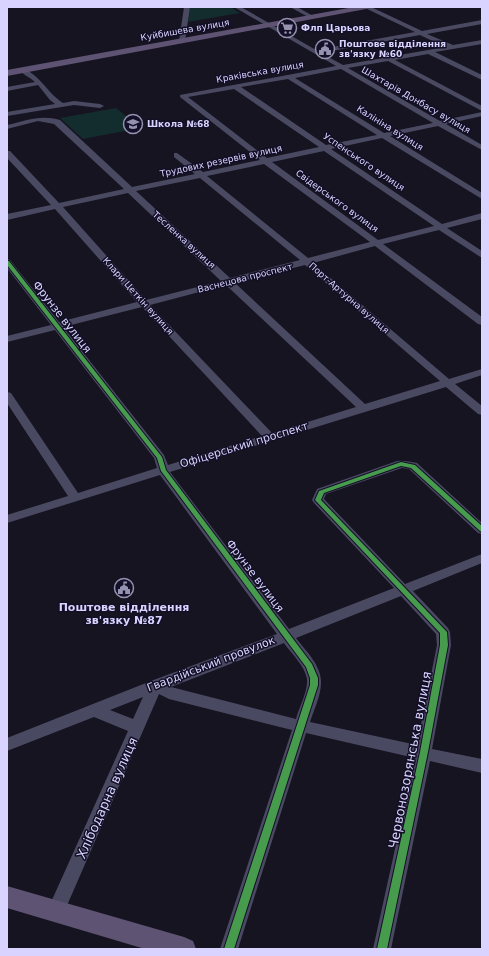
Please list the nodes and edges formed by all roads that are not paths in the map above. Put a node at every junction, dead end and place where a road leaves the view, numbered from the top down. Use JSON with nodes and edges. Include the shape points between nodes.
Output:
{"nodes":[{"id":1,"x":187,"y":7,"type":"edge"},
{"id":2,"x":236,"y":7,"type":"edge"},
{"id":3,"x":293,"y":7,"type":"edge"},
{"id":4,"x":366,"y":7,"type":"edge"},
{"id":5,"x":312,"y":17,"type":"junction"},
{"id":6,"x":482,"y":22,"type":"edge"},
{"id":7,"x":268,"y":25,"type":"junction"},
{"id":8,"x":422,"y":33,"type":"junction"},
{"id":9,"x":182,"y":40,"type":"junction"},
{"id":10,"x":481,"y":43,"type":"edge"},
{"id":11,"x":453,"y":48,"type":"junction"},
{"id":12,"x":316,"y":52,"type":"junction"},
{"id":13,"x":430,"y":52,"type":"junction"},
{"id":14,"x":389,"y":59,"type":"junction"},
{"id":15,"x":342,"y":68,"type":"junction"},
{"id":16,"x":21,"y":70,"type":"junction"},
{"id":17,"x":7,"y":73,"type":"edge"},
{"id":18,"x":288,"y":76,"type":"junction"},
{"id":19,"x":481,"y":76,"type":"edge"},
{"id":20,"x":40,"y":83,"type":"junction"},
{"id":21,"x":234,"y":86,"type":"junction"},
{"id":22,"x":7,"y":89,"type":"edge"},
{"id":23,"x":182,"y":96,"type":"joint"},
{"id":24,"x":62,"y":105,"type":"junction"},
{"id":25,"x":100,"y":106,"type":"dead end"},
{"id":26,"x":482,"y":109,"type":"edge"},
{"id":27,"x":7,"y":114,"type":"edge"},
{"id":28,"x":482,"y":114,"type":"edge"},
{"id":29,"x":438,"y":123,"type":"junction"},
{"id":30,"x":7,"y":127,"type":"edge"},
{"id":31,"x":383,"y":135,"type":"junction"},
{"id":32,"x":326,"y":148,"type":"junction"},
{"id":33,"x":482,"y":148,"type":"edge"},
{"id":34,"x":7,"y":153,"type":"edge"},
{"id":35,"x":177,"y":155,"type":"dead end"},
{"id":36,"x":266,"y":161,"type":"junction"},
{"id":37,"x":201,"y":175,"type":"junction"},
{"id":38,"x":130,"y":191,"type":"junction"},
{"id":39,"x":482,"y":198,"type":"edge"},
{"id":40,"x":57,"y":206,"type":"junction"},
{"id":41,"x":482,"y":216,"type":"edge"},
{"id":42,"x":7,"y":217,"type":"edge"},
{"id":43,"x":441,"y":226,"type":"junction"},
{"id":44,"x":378,"y":243,"type":"junction"},
{"id":45,"x":482,"y":255,"type":"edge"},
{"id":46,"x":7,"y":262,"type":"edge"},
{"id":47,"x":307,"y":262,"type":"junction"},
{"id":48,"x":229,"y":281,"type":"junction"},
{"id":49,"x":144,"y":304,"type":"junction"},
{"id":50,"x":482,"y":322,"type":"edge"},
{"id":51,"x":56,"y":326,"type":"junction"},
{"id":52,"x":7,"y":339,"type":"edge"},
{"id":53,"x":482,"y":372,"type":"edge"},
{"id":54,"x":447,"y":383,"type":"junction"},
{"id":55,"x":7,"y":395,"type":"edge"},
{"id":56,"x":363,"y":408,"type":"junction"},
{"id":57,"x":482,"y":412,"type":"edge"},
{"id":58,"x":270,"y":437,"type":"junction"},
{"id":59,"x":163,"y":470,"type":"junction"},
{"id":60,"x":75,"y":497,"type":"junction"},
{"id":61,"x":7,"y":519,"type":"edge"},
{"id":62,"x":482,"y":530,"type":"edge"},
{"id":63,"x":482,"y":558,"type":"edge"},
{"id":64,"x":403,"y":590,"type":"junction"},
{"id":65,"x":288,"y":635,"type":"junction"},
{"id":66,"x":156,"y":685,"type":"junction"},
{"id":67,"x":94,"y":710,"type":"junction"},
{"id":68,"x":300,"y":726,"type":"junction"},
{"id":69,"x":138,"y":728,"type":"junction"},
{"id":70,"x":7,"y":745,"type":"edge"},
{"id":71,"x":424,"y":752,"type":"junction"},
{"id":72,"x":482,"y":766,"type":"edge"},
{"id":73,"x":7,"y":897,"type":"edge"},
{"id":74,"x":56,"y":911,"type":"junction"},
{"id":75,"x":184,"y":949,"type":"edge"},
{"id":76,"x":229,"y":949,"type":"edge"},
{"id":77,"x":382,"y":949,"type":"edge"}],
"edges":[{"from":1,"to":9,"type":"street"},
{"from":2,"to":7,"type":"street","name":"Шахтарів Донбасу вулиця"},
{"from":3,"to":5,"type":"street"},
{"from":4,"to":5,"type":"main road","name":"Куйбишева вулиця"},
{"from":4,"to":8,"type":"street"},
{"from":5,"to":7,"type":"main road","name":"Куйбишева вулиця"},
{"from":6,"to":8,"type":"street"},
{"from":7,"to":9,"type":"main road","name":"Куйбишева вулиця"},
{"from":7,"to":12,"type":"street","name":"Шахтарів Донбасу вулиця"},
{"from":8,"to":11,"type":"street"},
{"from":8,"to":12,"type":"street"},
{"from":9,"to":16,"type":"main road","name":"Куйбишева вулиця"},
{"from":10,"to":11,"type":"street","name":"Краківська вулиця"},
{"from":11,"to":13,"type":"street","name":"Краківська вулиця"},
{"from":12,"to":15,"type":"street","name":"Шахтарів Донбасу вулиця"},
{"from":13,"to":14,"type":"street","name":"Краківська вулиця"},
{"from":13,"to":19,"type":"street"},
{"from":14,"to":15,"type":"street","name":"Краківська вулиця"},
{"from":14,"to":26,"type":"street"},
{"from":15,"to":18,"type":"street","name":"Краківська вулиця"},
{"from":15,"to":29,"type":"street","name":"Шахтарів Донбасу вулиця"},
{"from":16,"to":17,"type":"main road","name":"Куйбишева вулиця"},
{"from":16,"to":20,"type":"street"},
{"from":18,"to":21,"type":"street","name":"Краківська вулиця"},
{"from":18,"to":31,"type":"street","name":"Калініна вулиця"},
{"from":20,"to":22,"type":"street"},
{"from":20,"to":24,"type":"street","via":[[52,99]]},
{"from":21,"to":23,"type":"street","name":"Краківська вулиця"},
{"from":21,"to":32,"type":"street","name":"Успенського вулиця"},
{"from":23,"to":36,"type":"street","name":"Свідерського вулиця"},
{"from":24,"to":25,"type":"street","via":[[74,103]]},
{"from":24,"to":27,"type":"street"},
{"from":28,"to":29,"type":"street","name":"Трудових резервів вулиця"},
{"from":29,"to":31,"type":"street","name":"Трудових резервів вулиця"},
{"from":29,"to":33,"type":"street","name":"Шахтарів Донбасу вулиця"},
{"from":30,"to":38,"type":"street","name":"Тесленка вулиця","via":[[27,121],[58,122]]},
{"from":31,"to":32,"type":"street","name":"Трудових резервів вулиця"},
{"from":31,"to":39,"type":"street","name":"Калініна вулиця"},
{"from":32,"to":36,"type":"street","name":"Трудових резервів вулиця"},
{"from":32,"to":43,"type":"street","name":"Успенського вулиця"},
{"from":34,"to":40,"type":"street","name":"Клари Цеткін вулиця"},
{"from":35,"to":37,"type":"street","name":"Порт-Артурна вулиця"},
{"from":36,"to":37,"type":"street","name":"Трудових резервів вулиця"},
{"from":36,"to":44,"type":"street","name":"Свідерського вулиця"},
{"from":37,"to":38,"type":"street","name":"Трудових резервів вулиця"},
{"from":37,"to":47,"type":"street","name":"Порт-Артурна вулиця"},
{"from":38,"to":40,"type":"street","name":"Трудових резервів вулиця"},
{"from":38,"to":48,"type":"street","name":"Тесленка вулиця"},
{"from":40,"to":42,"type":"street","name":"Трудових резервів вулиця"},
{"from":40,"to":49,"type":"street","name":"Клари Цеткін вулиця"},
{"from":41,"to":43,"type":"street","name":"Васнецова проспект"},
{"from":43,"to":44,"type":"street","name":"Васнецова проспект"},
{"from":43,"to":45,"type":"street","name":"Успенського вулиця"},
{"from":44,"to":47,"type":"street","name":"Васнецова проспект"},
{"from":44,"to":50,"type":"street","name":"Свідерського вулиця"},
{"from":46,"to":51,"type":"street","name":"Фрунзе вулиця"},
{"from":47,"to":48,"type":"street","name":"Васнецова проспект"},
{"from":47,"to":54,"type":"street","name":"Порт-Артурна вулиця"},
{"from":48,"to":49,"type":"street","name":"Васнецова проспект"},
{"from":48,"to":56,"type":"street","name":"Тесленка вулиця"},
{"from":49,"to":51,"type":"street","name":"Васнецова проспект"},
{"from":49,"to":58,"type":"street","name":"Клари Цеткін вулиця"},
{"from":51,"to":52,"type":"street","name":"Васнецова проспект"},
{"from":51,"to":59,"type":"street","name":"Фрунзе вулиця","via":[[160,458]]},
{"from":53,"to":54,"type":"street","name":"Офіцерський проспект"},
{"from":54,"to":56,"type":"street","name":"Офіцерський проспект"},
{"from":54,"to":57,"type":"street","name":"Порт-Артурна вулиця"},
{"from":55,"to":60,"type":"street"},
{"from":56,"to":58,"type":"street","name":"Офіцерський проспект"},
{"from":58,"to":59,"type":"street","name":"Офіцерський проспект"},
{"from":59,"to":60,"type":"street","name":"Офіцерський проспект"},
{"from":59,"to":65,"type":"street","name":"Фрунзе вулиця"},
{"from":60,"to":61,"type":"street","name":"Офіцерський проспект"},
{"from":62,"to":64,"type":"street","name":"Червонозорянська вулиця","via":[[413,466],[401,464],[321,492],[318,500]]},
{"from":63,"to":64,"type":"street","name":"Гвардійський провулок"},
{"from":64,"to":65,"type":"street","name":"Гвардійський провулок"},
{"from":64,"to":71,"type":"street","name":"Червонозорянська вулиця","via":[[443,632],[444,645]]},
{"from":65,"to":66,"type":"street","name":"Гвардійський провулок"},
{"from":65,"to":68,"type":"street","name":"Фрунзе вулиця","via":[[310,666],[314,678]]},
{"from":66,"to":67,"type":"street","name":"Гвардійський провулок"},
{"from":66,"to":68,"type":"street","via":[[169,693]]},
{"from":66,"to":69,"type":"street","name":"Хлібодарна вулиця"},
{"from":67,"to":69,"type":"street"},
{"from":67,"to":70,"type":"street","name":"Гвардійський провулок"},
{"from":68,"to":71,"type":"street"},
{"from":68,"to":76,"type":"street","name":"Фрунзе вулиця"},
{"from":69,"to":74,"type":"street","name":"Хлібодарна вулиця"},
{"from":71,"to":72,"type":"street"},
{"from":71,"to":77,"type":"street","name":"Червонозорянська вулиця"},
{"from":73,"to":74,"type":"main road"},
{"from":74,"to":75,"type":"main road"}]}
